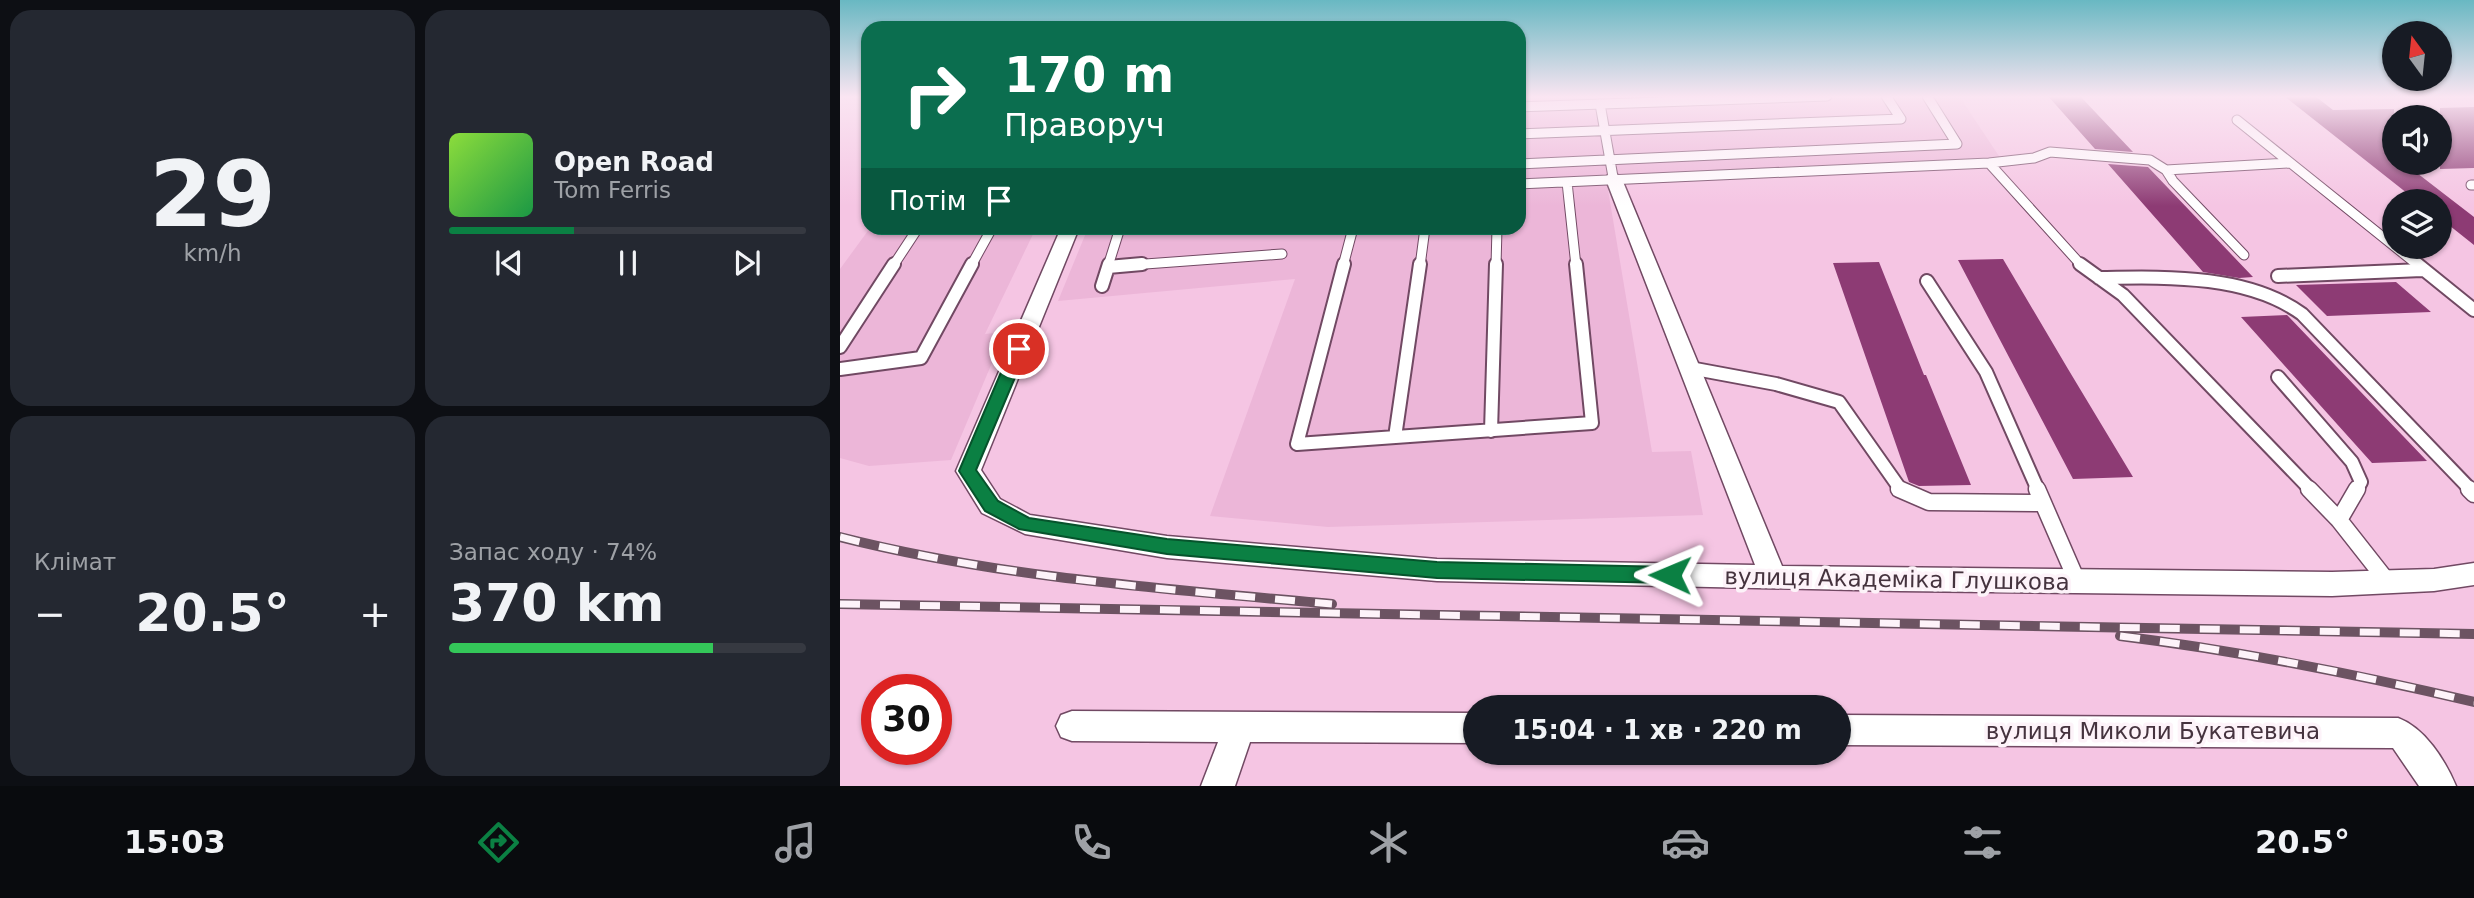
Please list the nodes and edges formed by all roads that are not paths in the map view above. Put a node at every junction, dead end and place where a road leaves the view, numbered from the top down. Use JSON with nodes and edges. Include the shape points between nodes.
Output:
{"nodes":[{"id":1,"x":1556,"y":133,"type":"edge"},
{"id":2,"x":1604,"y":133,"type":"edge"},
{"id":3,"x":1950,"y":133,"type":"edge"},
{"id":4,"x":2253,"y":133,"type":"edge"},
{"id":5,"x":1526,"y":134,"type":"edge"},
{"id":6,"x":1989,"y":163,"type":"junction"},
{"id":7,"x":2290,"y":163,"type":"junction"},
{"id":8,"x":1526,"y":164,"type":"edge"},
{"id":9,"x":2166,"y":170,"type":"junction"},
{"id":10,"x":1612,"y":173,"type":"junction"},
{"id":11,"x":1567,"y":182,"type":"junction"},
{"id":12,"x":1526,"y":184,"type":"edge"},
{"id":13,"x":913,"y":235,"type":"edge"},
{"id":14,"x":988,"y":235,"type":"edge"},
{"id":15,"x":1067,"y":235,"type":"edge"},
{"id":16,"x":1118,"y":235,"type":"edge"},
{"id":17,"x":1351,"y":235,"type":"edge"},
{"id":18,"x":1424,"y":235,"type":"edge"},
{"id":19,"x":1497,"y":235,"type":"edge"},
{"id":20,"x":1282,"y":254,"type":"dead end"},
{"id":21,"x":2244,"y":254,"type":"dead end"},
{"id":22,"x":1108,"y":267,"type":"junction"},
{"id":23,"x":2422,"y":270,"type":"junction"},
{"id":24,"x":2278,"y":276,"type":"dead end"},
{"id":25,"x":2098,"y":278,"type":"junction"},
{"id":26,"x":1927,"y":281,"type":"dead end"},
{"id":27,"x":1102,"y":286,"type":"dead end"},
{"id":28,"x":2474,"y":310,"type":"edge"},
{"id":29,"x":840,"y":347,"type":"edge"},
{"id":30,"x":1689,"y":368,"type":"junction"},
{"id":31,"x":840,"y":369,"type":"edge"},
{"id":32,"x":2278,"y":377,"type":"dead end"},
{"id":33,"x":1491,"y":431,"type":"junction"},
{"id":34,"x":1395,"y":437,"type":"junction"},
{"id":35,"x":2474,"y":494,"type":"edge"},
{"id":36,"x":2041,"y":503,"type":"junction"},
{"id":37,"x":2339,"y":520,"type":"junction"},
{"id":38,"x":2474,"y":574,"type":"edge"},
{"id":39,"x":1773,"y":577,"type":"junction"},
{"id":40,"x":2077,"y":581,"type":"junction"},
{"id":41,"x":2387,"y":581,"type":"junction"},
{"id":42,"x":1072,"y":726,"type":"dead end"},
{"id":43,"x":1239,"y":727,"type":"junction"},
{"id":44,"x":1463,"y":728,"type":"edge"},
{"id":45,"x":1851,"y":730,"type":"edge"},
{"id":46,"x":1218,"y":786,"type":"edge"},
{"id":47,"x":2439,"y":786,"type":"edge"}],
"edges":[{"from":1,"to":5,"type":"lane"},
{"from":2,"to":10,"type":"lane"},
{"from":3,"to":10,"type":"lane","via":[[1957,144]]},
{"from":4,"to":7,"type":"lane"},
{"from":6,"to":9,"type":"lane","via":[[2050,152],[2150,160]]},
{"from":6,"to":10,"type":"lane"},
{"from":6,"to":25,"type":"lane","via":[[2076,262]]},
{"from":7,"to":9,"type":"lane"},
{"from":7,"to":23,"type":"lane"},
{"from":8,"to":10,"type":"lane"},
{"from":9,"to":21,"type":"lane"},
{"from":10,"to":11,"type":"lane"},
{"from":10,"to":30,"type":"street"},
{"from":11,"to":12,"type":"lane"},
{"from":11,"to":33,"type":"lane","via":[[1592,424]]},
{"from":13,"to":29,"type":"lane"},
{"from":14,"to":31,"type":"lane","via":[[921,358]]},
{"from":15,"to":39,"type":"street","name":"вулиця Академіка Глушкова","via":[[968,471],[991,506],[1025,524],[1167,547],[1437,570]]},
{"from":16,"to":22,"type":"lane"},
{"from":17,"to":34,"type":"lane","via":[[1297,444]]},
{"from":18,"to":34,"type":"lane"},
{"from":19,"to":33,"type":"lane"},
{"from":20,"to":22,"type":"lane"},
{"from":22,"to":27,"type":"lane"},
{"from":23,"to":24,"type":"lane"},
{"from":23,"to":28,"type":"lane"},
{"from":25,"to":35,"type":"lane","via":[[2147,277],[2280,300],[2302,314]]},
{"from":25,"to":37,"type":"lane","via":[[2123,295]]},
{"from":26,"to":36,"type":"lane","via":[[1986,372]]},
{"from":30,"to":36,"type":"lane","via":[[1839,401],[1901,491],[1929,502]]},
{"from":30,"to":39,"type":"street"},
{"from":32,"to":37,"type":"lane","via":[[2351,462],[2361,482]]},
{"from":33,"to":34,"type":"lane"},
{"from":36,"to":40,"type":"lane"},
{"from":37,"to":41,"type":"lane"},
{"from":38,"to":41,"type":"street","name":"вулиця Академіка Глушкова"},
{"from":39,"to":40,"type":"street","name":"вулиця Академіка Глушкова"},
{"from":40,"to":41,"type":"street","name":"вулиця Академіка Глушкова"},
{"from":42,"to":43,"type":"street"},
{"from":43,"to":44,"type":"street"},
{"from":43,"to":46,"type":"street"},
{"from":45,"to":47,"type":"street","name":"вулиця Миколи Букатевича","via":[[2398,733]]}]}
